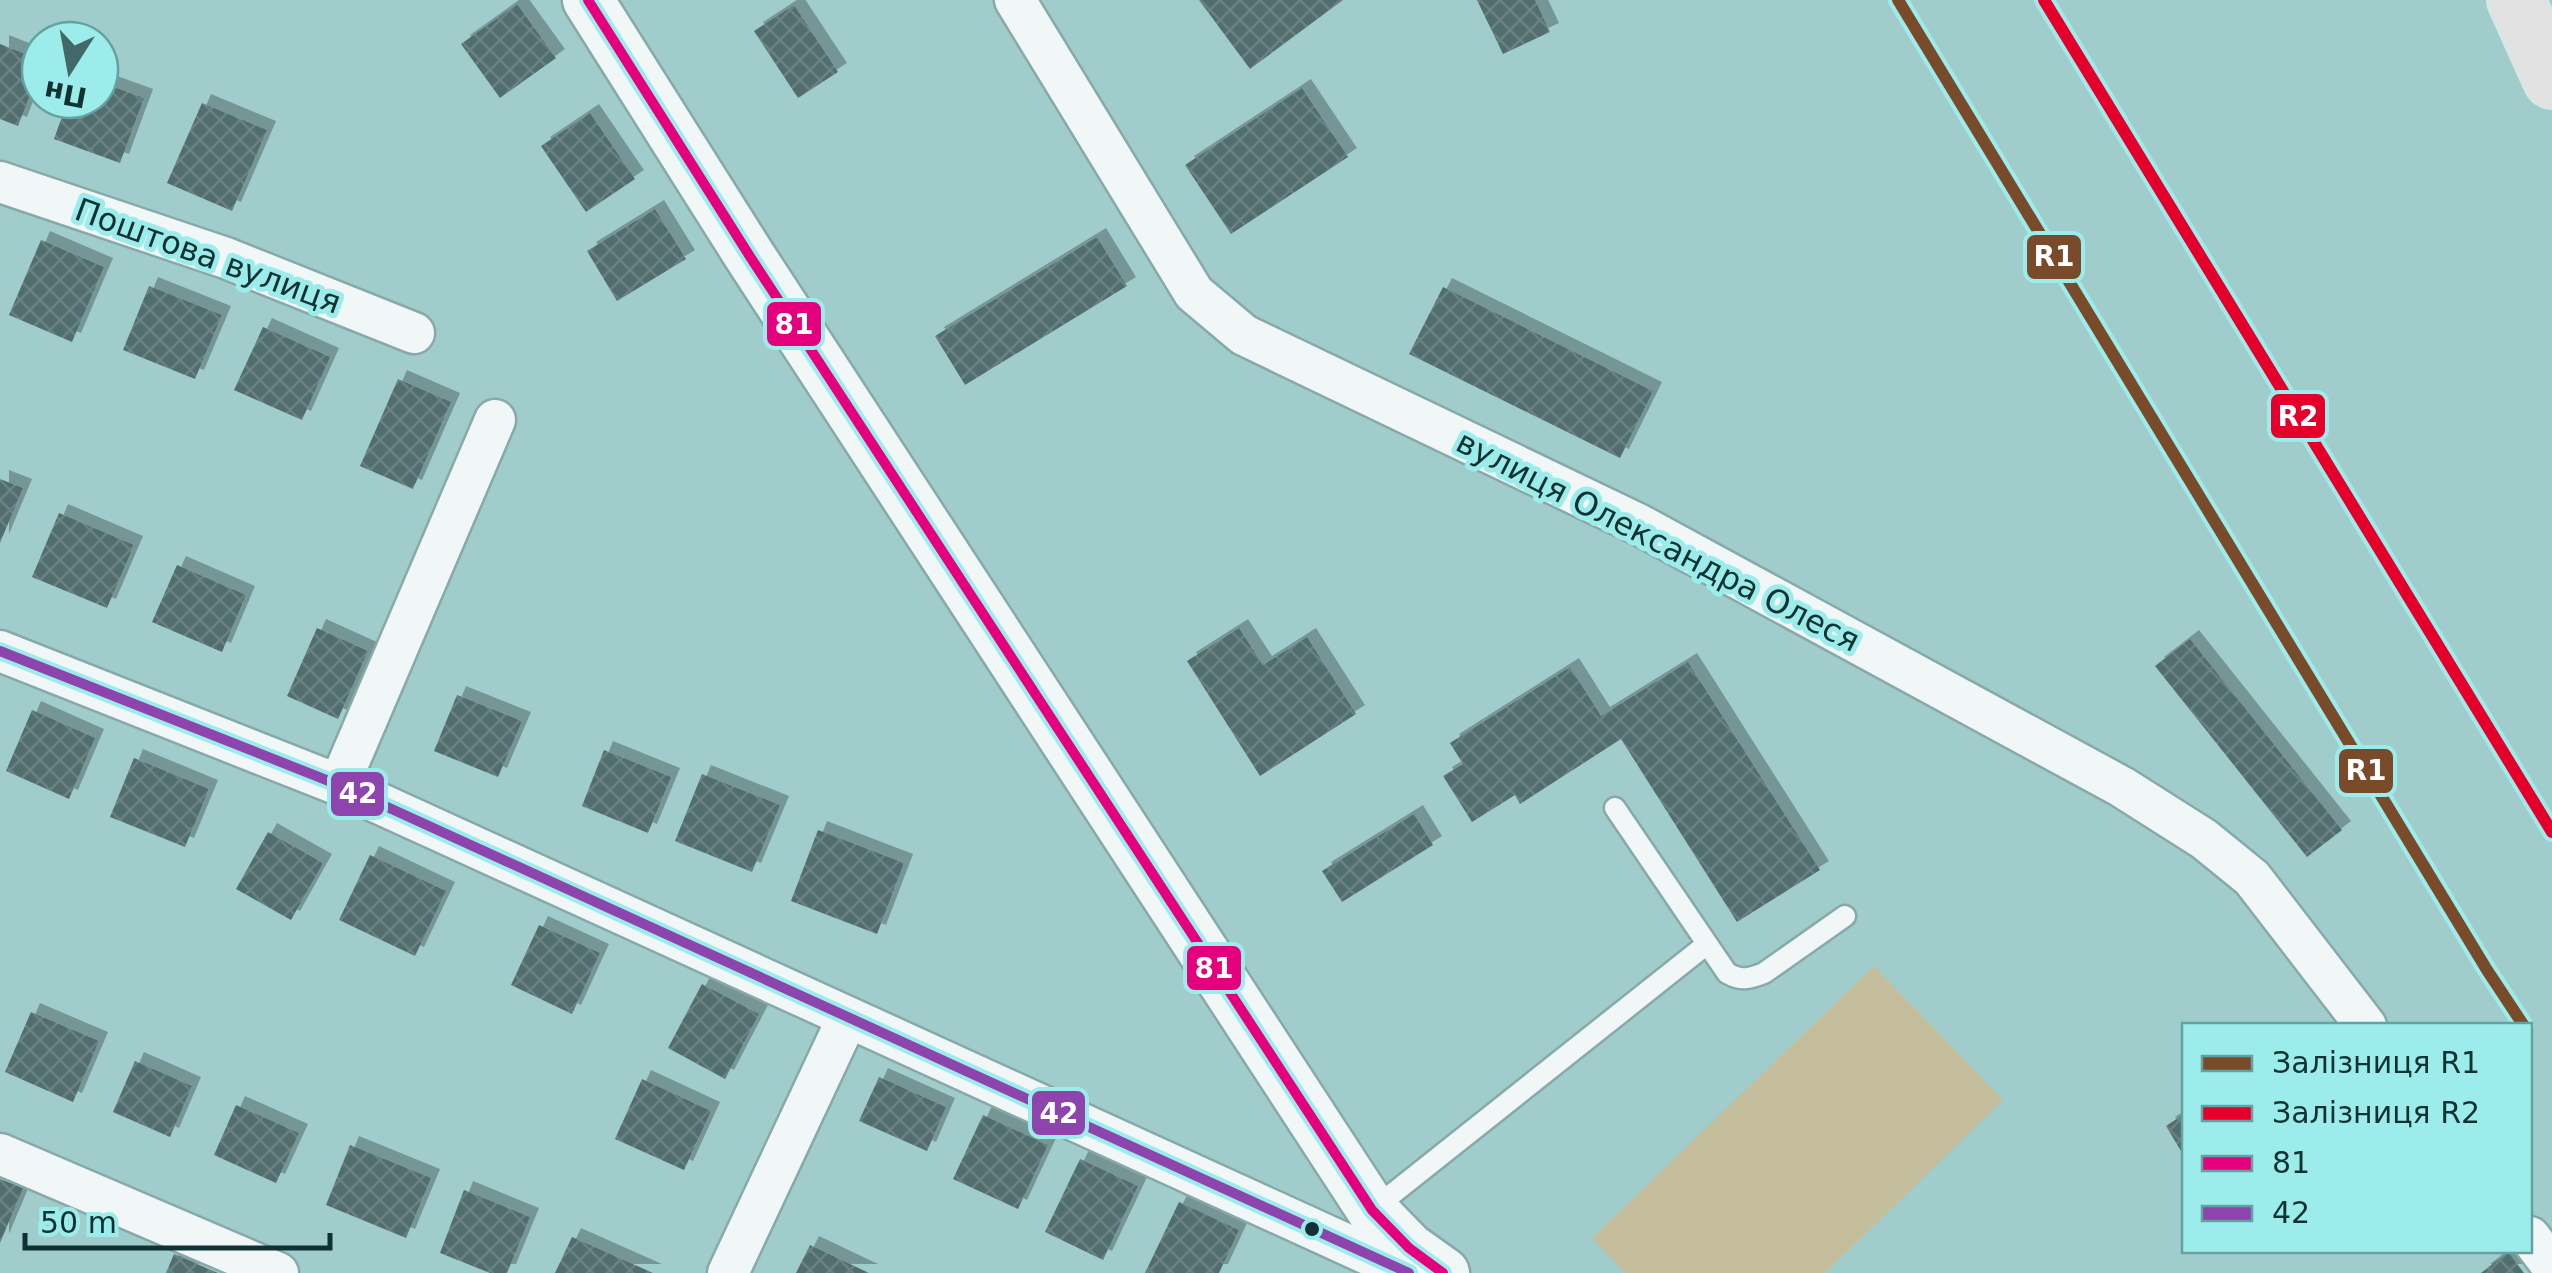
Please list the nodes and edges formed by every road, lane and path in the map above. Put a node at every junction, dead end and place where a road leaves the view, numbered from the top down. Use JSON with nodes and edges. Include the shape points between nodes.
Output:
{"nodes":[{"id":1,"x":588,"y":0,"type":"edge"},
{"id":2,"x":1015,"y":0,"type":"edge"},
{"id":3,"x":2516,"y":0,"type":"edge"},
{"id":4,"x":2552,"y":80,"type":"edge"},
{"id":5,"x":0,"y":182,"type":"edge"},
{"id":6,"x":414,"y":333,"type":"dead end"},
{"id":7,"x":495,"y":420,"type":"dead end"},
{"id":8,"x":0,"y":651,"type":"edge"},
{"id":9,"x":338,"y":785,"type":"junction"},
{"id":10,"x":1615,"y":808,"type":"dead end"},
{"id":11,"x":1845,"y":916,"type":"dead end"},
{"id":12,"x":1707,"y":944,"type":"junction"},
{"id":13,"x":848,"y":1016,"type":"junction"},
{"id":14,"x":2364,"y":1023,"type":"edge"},
{"id":15,"x":0,"y":1154,"type":"edge"},
{"id":16,"x":1354,"y":1225,"type":"junction"},
{"id":17,"x":2532,"y":1240,"type":"edge"},
{"id":18,"x":2552,"y":1266,"type":"edge"},
{"id":19,"x":278,"y":1273,"type":"edge"},
{"id":20,"x":728,"y":1273,"type":"edge"},
{"id":21,"x":1409,"y":1273,"type":"edge"},
{"id":22,"x":1444,"y":1273,"type":"edge"}],
"edges":[{"from":1,"to":16,"type":"street"},
{"from":2,"to":14,"type":"street","name":"вулиця Олександра Олеся","via":[[1194,293],[1244,335],[1638,524],[2122,787],[2252,878]]},
{"from":3,"to":4,"type":"highway"},
{"from":5,"to":6,"type":"street","name":"Поштова вулиця","via":[[226,258]]},
{"from":7,"to":9,"type":"street"},
{"from":8,"to":9,"type":"street"},
{"from":9,"to":13,"type":"street"},
{"from":10,"to":12,"type":"lane"},
{"from":11,"to":12,"type":"lane","via":[[1750,979],[1727,974]]},
{"from":12,"to":16,"type":"lane"},
{"from":13,"to":16,"type":"street"},
{"from":13,"to":20,"type":"street"},
{"from":15,"to":19,"type":"street"},
{"from":16,"to":21,"type":"street"},
{"from":16,"to":22,"type":"street","via":[[1409,1248]]},
{"from":17,"to":18,"type":"street"}]}
